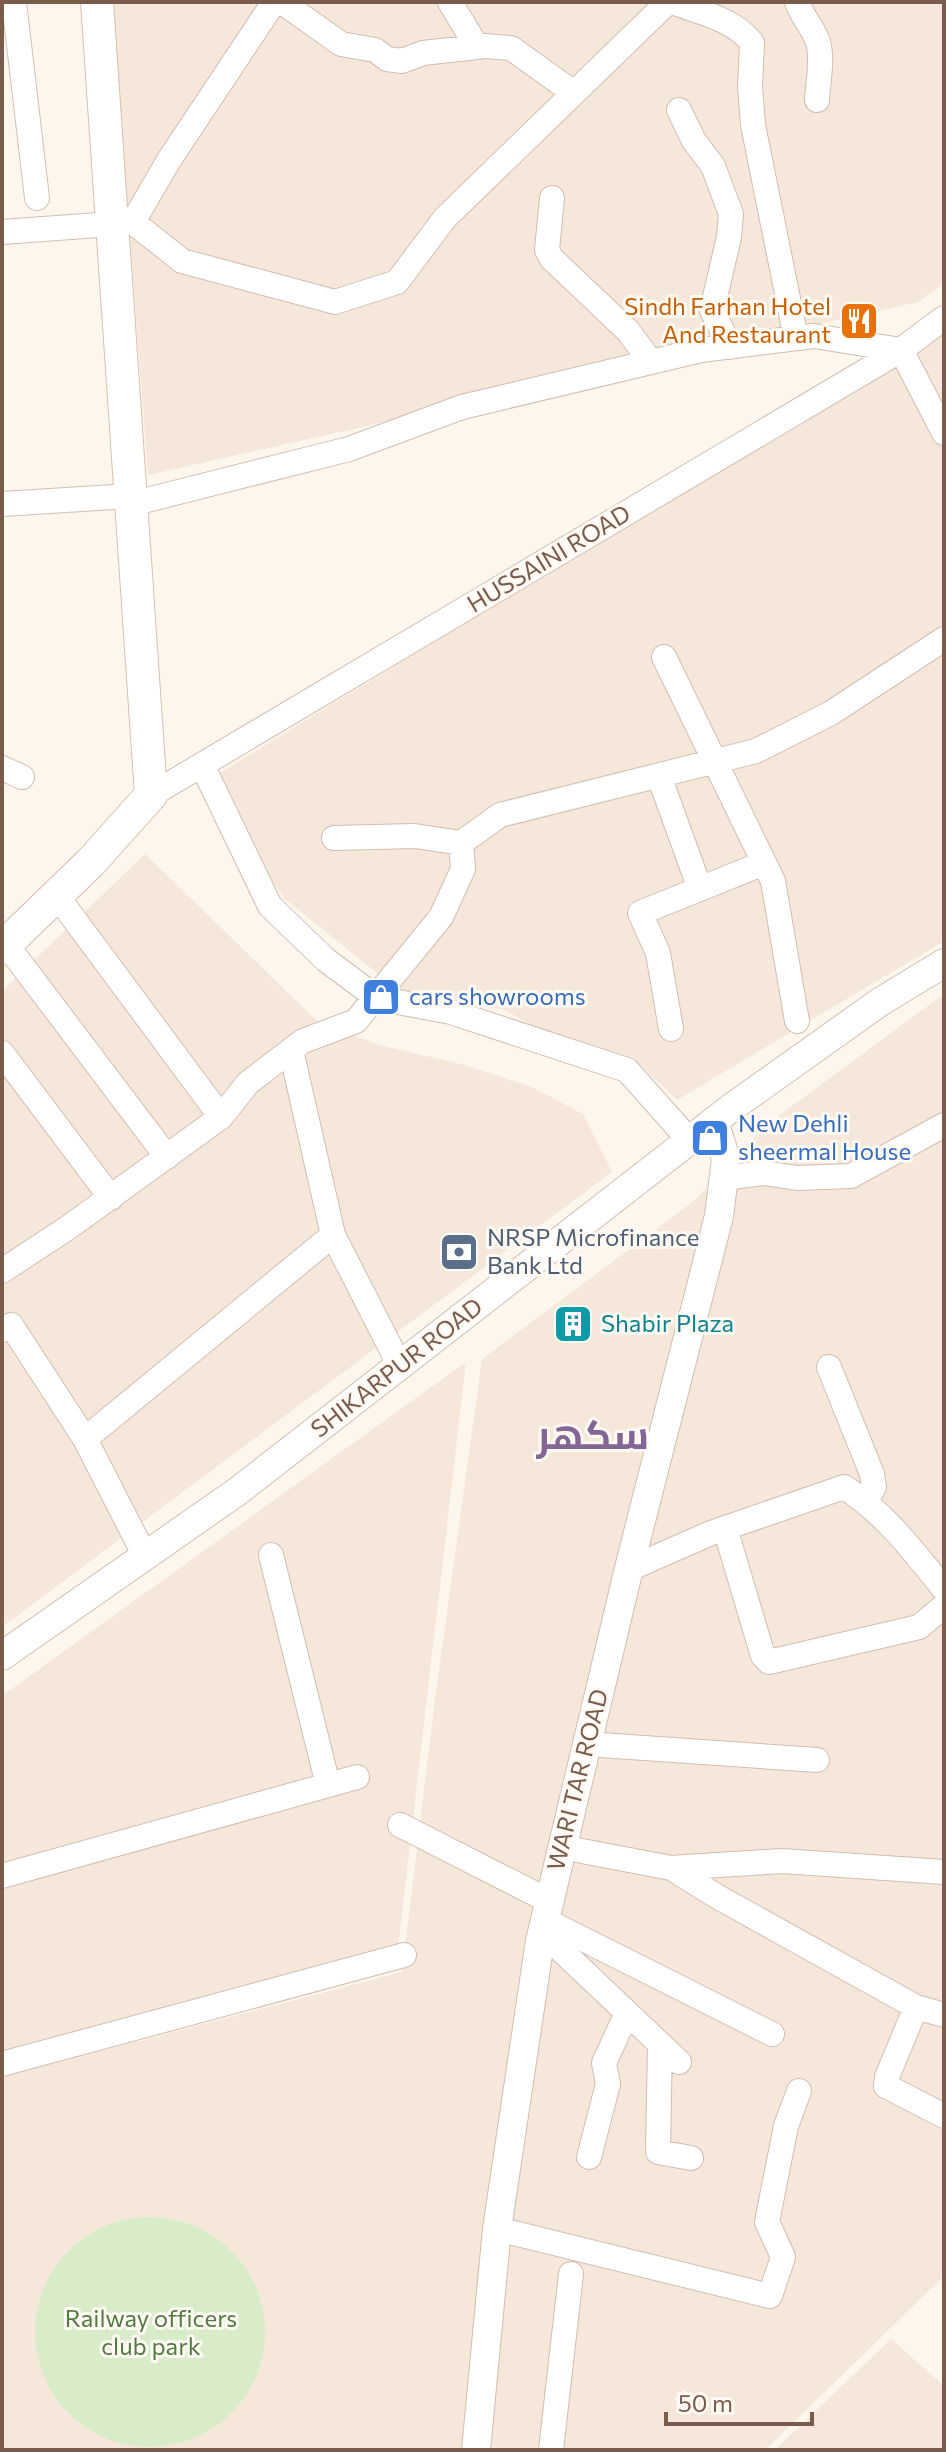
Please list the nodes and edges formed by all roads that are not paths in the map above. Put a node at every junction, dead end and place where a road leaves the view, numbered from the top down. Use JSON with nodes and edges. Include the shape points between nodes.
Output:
{"nodes":[{"id":1,"x":14,"y":2,"type":"edge"},
{"id":2,"x":97,"y":2,"type":"edge"},
{"id":3,"x":274,"y":2,"type":"edge"},
{"id":4,"x":282,"y":2,"type":"edge"},
{"id":5,"x":450,"y":2,"type":"edge"},
{"id":6,"x":670,"y":2,"type":"edge"},
{"id":7,"x":797,"y":2,"type":"edge"},
{"id":8,"x":477,"y":47,"type":"junction"},
{"id":9,"x":574,"y":93,"type":"junction"},
{"id":10,"x":817,"y":100,"type":"dead end"},
{"id":11,"x":679,"y":110,"type":"dead end"},
{"id":12,"x":37,"y":198,"type":"dead end"},
{"id":13,"x":552,"y":198,"type":"dead end"},
{"id":14,"x":122,"y":223,"type":"junction"},
{"id":15,"x":2,"y":232,"type":"edge"},
{"id":16,"x":944,"y":318,"type":"edge"},
{"id":17,"x":796,"y":338,"type":"junction"},
{"id":18,"x":730,"y":347,"type":"junction"},
{"id":19,"x":901,"y":350,"type":"junction"},
{"id":20,"x":651,"y":362,"type":"junction"},
{"id":21,"x":944,"y":433,"type":"edge"},
{"id":22,"x":131,"y":500,"type":"junction"},
{"id":23,"x":2,"y":504,"type":"edge"},
{"id":24,"x":944,"y":639,"type":"edge"},
{"id":25,"x":664,"y":657,"type":"dead end"},
{"id":26,"x":715,"y":762,"type":"junction"},
{"id":27,"x":202,"y":765,"type":"junction"},
{"id":28,"x":659,"y":776,"type":"junction"},
{"id":29,"x":151,"y":795,"type":"junction"},
{"id":30,"x":334,"y":838,"type":"dead end"},
{"id":31,"x":461,"y":843,"type":"junction"},
{"id":32,"x":764,"y":863,"type":"junction"},
{"id":33,"x":700,"y":889,"type":"junction"},
{"id":34,"x":57,"y":896,"type":"junction"},
{"id":35,"x":4,"y":946,"type":"edge"},
{"id":36,"x":944,"y":963,"type":"edge"},
{"id":37,"x":377,"y":998,"type":"junction"},
{"id":38,"x":797,"y":1021,"type":"dead end"},
{"id":39,"x":671,"y":1029,"type":"dead end"},
{"id":40,"x":291,"y":1050,"type":"junction"},
{"id":41,"x":2,"y":1053,"type":"edge"},
{"id":42,"x":221,"y":1117,"type":"junction"},
{"id":43,"x":714,"y":1121,"type":"junction"},
{"id":44,"x":944,"y":1125,"type":"edge"},
{"id":45,"x":690,"y":1141,"type":"junction"},
{"id":46,"x":167,"y":1157,"type":"junction"},
{"id":47,"x":724,"y":1178,"type":"junction"},
{"id":48,"x":111,"y":1198,"type":"junction"},
{"id":49,"x":333,"y":1235,"type":"junction"},
{"id":50,"x":2,"y":1271,"type":"edge"},
{"id":51,"x":2,"y":1330,"type":"edge"},
{"id":52,"x":400,"y":1366,"type":"junction"},
{"id":53,"x":829,"y":1367,"type":"dead end"},
{"id":54,"x":85,"y":1439,"type":"junction"},
{"id":55,"x":866,"y":1501,"type":"junction"},
{"id":56,"x":725,"y":1528,"type":"junction"},
{"id":57,"x":271,"y":1555,"type":"dead end"},
{"id":58,"x":145,"y":1556,"type":"junction"},
{"id":59,"x":629,"y":1569,"type":"junction"},
{"id":60,"x":944,"y":1589,"type":"edge"},
{"id":61,"x":944,"y":1606,"type":"edge"},
{"id":62,"x":2,"y":1656,"type":"edge"},
{"id":63,"x":586,"y":1744,"type":"junction"},
{"id":64,"x":817,"y":1760,"type":"dead end"},
{"id":65,"x":357,"y":1777,"type":"dead end"},
{"id":66,"x":328,"y":1785,"type":"junction"},
{"id":67,"x":400,"y":1825,"type":"dead end"},
{"id":68,"x":561,"y":1847,"type":"junction"},
{"id":69,"x":671,"y":1868,"type":"junction"},
{"id":70,"x":944,"y":1872,"type":"edge"},
{"id":71,"x":2,"y":1876,"type":"edge"},
{"id":72,"x":545,"y":1917,"type":"junction"},
{"id":73,"x":404,"y":1955,"type":"dead end"},
{"id":74,"x":916,"y":2007,"type":"junction"},
{"id":75,"x":627,"y":2013,"type":"junction"},
{"id":76,"x":944,"y":2015,"type":"edge"},
{"id":77,"x":772,"y":2034,"type":"dead end"},
{"id":78,"x":660,"y":2044,"type":"junction"},
{"id":79,"x":679,"y":2062,"type":"dead end"},
{"id":80,"x":2,"y":2064,"type":"edge"},
{"id":81,"x":799,"y":2091,"type":"dead end"},
{"id":82,"x":944,"y":2116,"type":"edge"},
{"id":83,"x":589,"y":2157,"type":"dead end"},
{"id":84,"x":691,"y":2158,"type":"dead end"},
{"id":85,"x":497,"y":2229,"type":"junction"},
{"id":86,"x":571,"y":2274,"type":"dead end"},
{"id":87,"x":476,"y":2450,"type":"edge"},
{"id":88,"x":551,"y":2450,"type":"edge"}],
"edges":[{"from":1,"to":12,"type":"street"},
{"from":2,"to":14,"type":"main road"},
{"from":3,"to":14,"type":"street"},
{"from":4,"to":8,"type":"street","via":[[341,44],[375,50],[387,59]]},
{"from":5,"to":8,"type":"street"},
{"from":6,"to":9,"type":"street"},
{"from":6,"to":17,"type":"street","via":[[729,23],[752,43],[753,125]]},
{"from":7,"to":10,"type":"street","via":[[818,42]]},
{"from":8,"to":9,"type":"street","via":[[511,48]]},
{"from":9,"to":14,"type":"street","via":[[445,218],[397,282],[335,302],[182,261]]},
{"from":11,"to":18,"type":"street","via":[[713,166],[731,214],[712,307]]},
{"from":13,"to":20,"type":"street","via":[[547,250],[551,258],[628,331]]},
{"from":14,"to":15,"type":"street"},
{"from":14,"to":22,"type":"main road"},
{"from":16,"to":19,"type":"street","name":"HUSSAINI ROAD"},
{"from":17,"to":18,"type":"street"},
{"from":17,"to":19,"type":"street","via":[[814,336]]},
{"from":18,"to":20,"type":"street"},
{"from":19,"to":21,"type":"street"},
{"from":19,"to":27,"type":"street","name":"HUSSAINI ROAD"},
{"from":20,"to":22,"type":"street","via":[[462,407],[349,449]]},
{"from":22,"to":23,"type":"street"},
{"from":22,"to":29,"type":"main road"},
{"from":24,"to":26,"type":"street","via":[[831,713],[756,751]]},
{"from":25,"to":26,"type":"street"},
{"from":26,"to":28,"type":"street"},
{"from":26,"to":32,"type":"street"},
{"from":27,"to":29,"type":"street","name":"HUSSAINI ROAD"},
{"from":27,"to":37,"type":"street","via":[[270,906],[326,960]]},
{"from":28,"to":31,"type":"street","via":[[500,815]]},
{"from":28,"to":33,"type":"street"},
{"from":29,"to":34,"type":"main road"},
{"from":30,"to":31,"type":"street","via":[[415,836]]},
{"from":31,"to":37,"type":"street","via":[[463,869],[441,917]]},
{"from":32,"to":33,"type":"street"},
{"from":32,"to":38,"type":"street","via":[[773,881]]},
{"from":33,"to":39,"type":"street","via":[[640,913],[658,953]]},
{"from":34,"to":35,"type":"main road"},
{"from":34,"to":42,"type":"street"},
{"from":35,"to":46,"type":"street"},
{"from":36,"to":43,"type":"street","name":"SHIKARPUR ROAD","via":[[880,1002]]},
{"from":37,"to":40,"type":"street","via":[[356,1021]]},
{"from":37,"to":45,"type":"street","via":[[451,1012],[627,1070]]},
{"from":40,"to":42,"type":"street","via":[[248,1083]]},
{"from":40,"to":49,"type":"street"},
{"from":41,"to":48,"type":"street"},
{"from":42,"to":46,"type":"street"},
{"from":43,"to":45,"type":"street","name":"SHIKARPUR ROAD"},
{"from":43,"to":47,"type":"street","name":"WARI TAR ROAD","via":[[726,1159]]},
{"from":44,"to":47,"type":"street","via":[[851,1176],[764,1173]]},
{"from":45,"to":52,"type":"street","name":"SHIKARPUR ROAD"},
{"from":46,"to":48,"type":"street"},
{"from":47,"to":59,"type":"street","name":"WARI TAR ROAD","via":[[719,1216]]},
{"from":48,"to":50,"type":"street"},
{"from":49,"to":52,"type":"street"},
{"from":49,"to":54,"type":"street"},
{"from":51,"to":54,"type":"street","via":[[11,1325]]},
{"from":52,"to":58,"type":"street","name":"SHIKARPUR ROAD"},
{"from":53,"to":55,"type":"street","via":[[872,1474],[874,1487]]},
{"from":54,"to":58,"type":"street"},
{"from":55,"to":56,"type":"street","via":[[844,1487]]},
{"from":55,"to":60,"type":"street"},
{"from":56,"to":59,"type":"street"},
{"from":56,"to":61,"type":"street","via":[[769,1662],[919,1627]]},
{"from":57,"to":66,"type":"street"},
{"from":58,"to":62,"type":"street","name":"SHIKARPUR ROAD"},
{"from":59,"to":63,"type":"street","name":"WARI TAR ROAD"},
{"from":63,"to":64,"type":"street"},
{"from":63,"to":68,"type":"street","name":"WARI TAR ROAD"},
{"from":65,"to":66,"type":"street"},
{"from":66,"to":71,"type":"street"},
{"from":67,"to":72,"type":"street"},
{"from":68,"to":69,"type":"street"},
{"from":68,"to":72,"type":"street","name":"WARI TAR ROAD"},
{"from":69,"to":70,"type":"street","via":[[782,1861]]},
{"from":69,"to":74,"type":"street"},
{"from":72,"to":75,"type":"street"},
{"from":72,"to":77,"type":"street"},
{"from":72,"to":85,"type":"street","name":"WARI TAR ROAD"},
{"from":73,"to":80,"type":"street"},
{"from":74,"to":76,"type":"street"},
{"from":74,"to":82,"type":"street","via":[[886,2086]]},
{"from":75,"to":78,"type":"street"},
{"from":75,"to":83,"type":"street","via":[[604,2063],[608,2084]]},
{"from":78,"to":79,"type":"street"},
{"from":78,"to":84,"type":"street","via":[[658,2152]]},
{"from":81,"to":85,"type":"street","via":[[786,2126],[767,2222],[783,2257],[770,2296]]},
{"from":85,"to":87,"type":"street","name":"WARI TAR ROAD"},
{"from":86,"to":88,"type":"street"}]}
